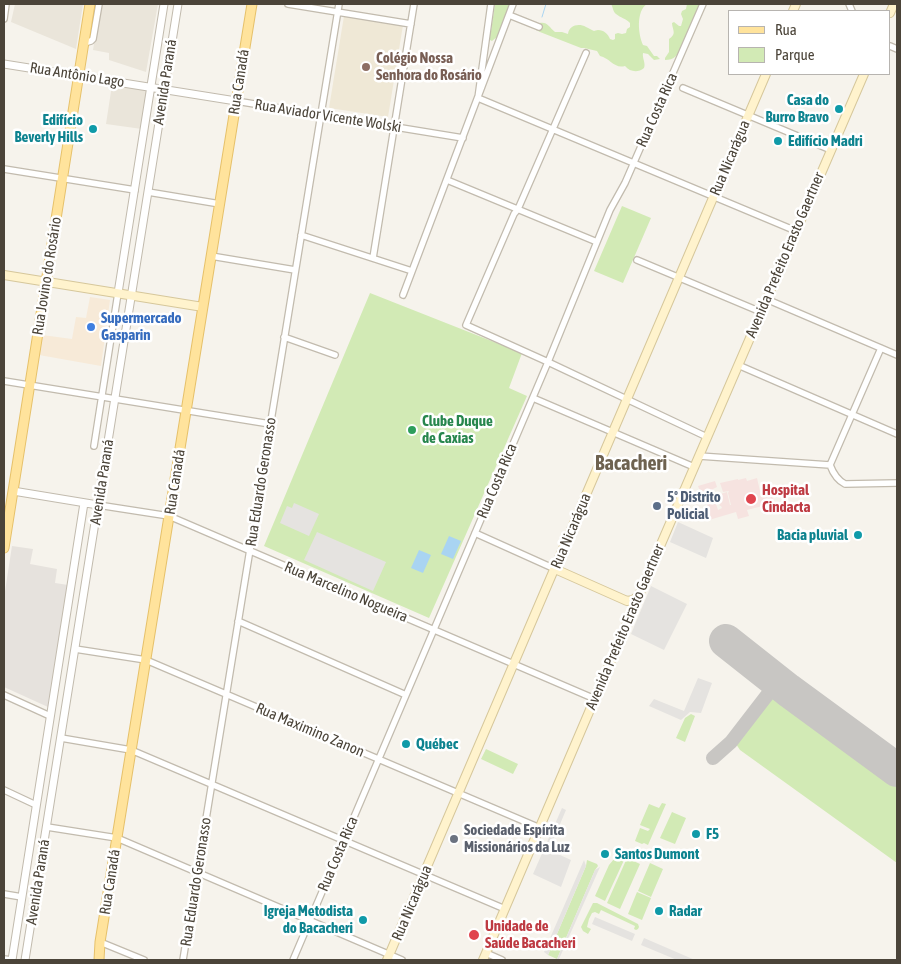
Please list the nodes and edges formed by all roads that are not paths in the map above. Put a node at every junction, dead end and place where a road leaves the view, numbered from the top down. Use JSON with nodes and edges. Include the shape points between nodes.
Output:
{"nodes":[{"id":1,"x":6,"y":4,"type":"edge"},
{"id":2,"x":90,"y":4,"type":"edge"},
{"id":3,"x":98,"y":4,"type":"edge"},
{"id":4,"x":164,"y":4,"type":"edge"},
{"id":5,"x":178,"y":4,"type":"edge"},
{"id":6,"x":252,"y":4,"type":"edge"},
{"id":7,"x":288,"y":4,"type":"edge"},
{"id":8,"x":339,"y":4,"type":"edge"},
{"id":9,"x":414,"y":4,"type":"edge"},
{"id":10,"x":491,"y":4,"type":"edge"},
{"id":11,"x":513,"y":4,"type":"edge"},
{"id":12,"x":703,"y":4,"type":"edge"},
{"id":13,"x":337,"y":12,"type":"junction"},
{"id":14,"x":509,"y":15,"type":"junction"},
{"id":15,"x":4,"y":19,"type":"edge"},
{"id":16,"x":410,"y":24,"type":"junction"},
{"id":17,"x":539,"y":27,"type":"dead end"},
{"id":18,"x":485,"y":42,"type":"junction"},
{"id":19,"x":84,"y":43,"type":"junction"},
{"id":20,"x":498,"y":44,"type":"junction"},
{"id":21,"x":586,"y":53,"type":"dead end"},
{"id":22,"x":4,"y":64,"type":"edge"},
{"id":23,"x":766,"y":75,"type":"edge"},
{"id":24,"x":864,"y":75,"type":"edge"},
{"id":25,"x":78,"y":76,"type":"junction"},
{"id":26,"x":151,"y":87,"type":"junction"},
{"id":27,"x":683,"y":88,"type":"dead end"},
{"id":28,"x":164,"y":90,"type":"junction"},
{"id":29,"x":478,"y":98,"type":"junction"},
{"id":30,"x":236,"y":101,"type":"junction"},
{"id":31,"x":321,"y":115,"type":"junction"},
{"id":32,"x":748,"y":116,"type":"junction"},
{"id":33,"x":394,"y":126,"type":"junction"},
{"id":34,"x":553,"y":129,"type":"junction"},
{"id":35,"x":463,"y":138,"type":"junction"},
{"id":36,"x":830,"y":150,"type":"junction"},
{"id":37,"x":634,"y":163,"type":"junction"},
{"id":38,"x":4,"y":169,"type":"edge"},
{"id":39,"x":62,"y":179,"type":"junction"},
{"id":40,"x":447,"y":180,"type":"junction"},
{"id":41,"x":135,"y":190,"type":"junction"},
{"id":42,"x":148,"y":192,"type":"junction"},
{"id":43,"x":714,"y":197,"type":"junction"},
{"id":44,"x":220,"y":204,"type":"junction"},
{"id":45,"x":518,"y":209,"type":"junction"},
{"id":46,"x":796,"y":231,"type":"junction"},
{"id":47,"x":301,"y":235,"type":"junction"},
{"id":48,"x":597,"y":242,"type":"junction"},
{"id":49,"x":211,"y":256,"type":"junction"},
{"id":50,"x":373,"y":258,"type":"junction"},
{"id":51,"x":637,"y":260,"type":"dead end"},
{"id":52,"x":295,"y":270,"type":"junction"},
{"id":53,"x":412,"y":271,"type":"junction"},
{"id":54,"x":4,"y":275,"type":"edge"},
{"id":55,"x":679,"y":278,"type":"junction"},
{"id":56,"x":46,"y":282,"type":"junction"},
{"id":57,"x":118,"y":294,"type":"junction"},
{"id":58,"x":131,"y":296,"type":"junction"},
{"id":59,"x":403,"y":296,"type":"dead end"},
{"id":60,"x":766,"y":299,"type":"junction"},
{"id":61,"x":203,"y":307,"type":"junction"},
{"id":62,"x":761,"y":312,"type":"junction"},
{"id":63,"x":284,"y":337,"type":"junction"},
{"id":64,"x":881,"y":348,"type":"junction"},
{"id":65,"x":335,"y":355,"type":"dead end"},
{"id":66,"x":897,"y":355,"type":"edge"},
{"id":67,"x":548,"y":362,"type":"junction"},
{"id":68,"x":738,"y":366,"type":"junction"},
{"id":69,"x":4,"y":381,"type":"edge"},
{"id":70,"x":29,"y":385,"type":"junction"},
{"id":71,"x":108,"y":398,"type":"junction"},
{"id":72,"x":533,"y":398,"type":"junction"},
{"id":73,"x":627,"y":399,"type":"junction"},
{"id":74,"x":186,"y":410,"type":"junction"},
{"id":75,"x":852,"y":415,"type":"junction"},
{"id":76,"x":270,"y":424,"type":"junction"},
{"id":77,"x":613,"y":432,"type":"junction"},
{"id":78,"x":897,"y":434,"type":"edge"},
{"id":79,"x":707,"y":437,"type":"junction"},
{"id":80,"x":94,"y":446,"type":"dead end"},
{"id":81,"x":699,"y":456,"type":"junction"},
{"id":82,"x":830,"y":465,"type":"junction"},
{"id":83,"x":694,"y":467,"type":"junction"},
{"id":84,"x":897,"y":483,"type":"edge"},
{"id":85,"x":8,"y":490,"type":"edge"},
{"id":86,"x":91,"y":504,"type":"junction"},
{"id":87,"x":169,"y":516,"type":"junction"},
{"id":88,"x":475,"y":533,"type":"junction"},
{"id":89,"x":4,"y":548,"type":"edge"},
{"id":90,"x":250,"y":550,"type":"junction"},
{"id":91,"x":555,"y":569,"type":"junction"},
{"id":92,"x":639,"y":595,"type":"junction"},
{"id":93,"x":627,"y":601,"type":"junction"},
{"id":94,"x":631,"y":614,"type":"junction"},
{"id":95,"x":238,"y":621,"type":"junction"},
{"id":96,"x":434,"y":630,"type":"junction"},
{"id":97,"x":75,"y":649,"type":"junction"},
{"id":98,"x":146,"y":660,"type":"junction"},
{"id":99,"x":514,"y":664,"type":"junction"},
{"id":100,"x":226,"y":694,"type":"junction"},
{"id":101,"x":4,"y":695,"type":"edge"},
{"id":102,"x":406,"y":695,"type":"junction"},
{"id":103,"x":595,"y":699,"type":"junction"},
{"id":104,"x":50,"y":716,"type":"junction"},
{"id":105,"x":61,"y":738,"type":"junction"},
{"id":106,"x":131,"y":750,"type":"junction"},
{"id":107,"x":379,"y":759,"type":"junction"},
{"id":108,"x":212,"y":783,"type":"junction"},
{"id":109,"x":4,"y":790,"type":"edge"},
{"id":110,"x":459,"y":794,"type":"junction"},
{"id":111,"x":36,"y":805,"type":"junction"},
{"id":112,"x":46,"y":827,"type":"junction"},
{"id":113,"x":540,"y":828,"type":"junction"},
{"id":114,"x":117,"y":838,"type":"junction"},
{"id":115,"x":344,"y":840,"type":"junction"},
{"id":116,"x":197,"y":872,"type":"junction"},
{"id":117,"x":424,"y":874,"type":"junction"},
{"id":118,"x":4,"y":894,"type":"edge"},
{"id":119,"x":22,"y":897,"type":"junction"},
{"id":120,"x":505,"y":909,"type":"junction"},
{"id":121,"x":310,"y":921,"type":"junction"},
{"id":122,"x":100,"y":942,"type":"junction"},
{"id":123,"x":128,"y":954,"type":"junction"},
{"id":124,"x":485,"y":957,"type":"edge"},
{"id":125,"x":389,"y":958,"type":"edge"},
{"id":126,"x":4,"y":959,"type":"edge"},
{"id":127,"x":12,"y":960,"type":"edge"},
{"id":128,"x":25,"y":960,"type":"edge"},
{"id":129,"x":98,"y":960,"type":"edge"},
{"id":130,"x":126,"y":960,"type":"edge"},
{"id":131,"x":144,"y":960,"type":"edge"},
{"id":132,"x":183,"y":960,"type":"edge"},
{"id":133,"x":293,"y":960,"type":"edge"},
{"id":134,"x":402,"y":960,"type":"edge"},
{"id":135,"x":502,"y":960,"type":"edge"}],
"edges":[{"from":1,"to":15,"type":"street"},
{"from":2,"to":19,"type":"main road","name":"Rua Jovino do Rosário"},
{"from":3,"to":19,"type":"street","via":[[93,39]]},
{"from":4,"to":26,"type":"street","name":"Avenida Paraná"},
{"from":5,"to":28,"type":"street","name":"Avenida Paraná"},
{"from":6,"to":30,"type":"main road","name":"Rua Canadá"},
{"from":7,"to":13,"type":"street"},
{"from":8,"to":13,"type":"street","name":"Rua Eduardo Geronasso"},
{"from":9,"to":16,"type":"street"},
{"from":10,"to":18,"type":"street"},
{"from":11,"to":14,"type":"street"},
{"from":12,"to":37,"type":"street","name":"Rua Costa Rica"},
{"from":13,"to":16,"type":"street"},
{"from":13,"to":31,"type":"street","name":"Rua Eduardo Geronasso"},
{"from":14,"to":17,"type":"street"},
{"from":14,"to":20,"type":"street"},
{"from":16,"to":33,"type":"street"},
{"from":18,"to":20,"type":"street"},
{"from":18,"to":29,"type":"street"},
{"from":19,"to":25,"type":"main road","name":"Rua Jovino do Rosário"},
{"from":20,"to":29,"type":"street"},
{"from":21,"to":34,"type":"street"},
{"from":22,"to":25,"type":"street","name":"Rua Antônio Lago"},
{"from":23,"to":32,"type":"main road","name":"Rua Nicarágua"},
{"from":24,"to":36,"type":"main road","name":"Avenida Prefeito Erasto Gaertner"},
{"from":25,"to":26,"type":"street","name":"Rua Antônio Lago"},
{"from":25,"to":39,"type":"main road","name":"Rua Jovino do Rosário"},
{"from":26,"to":28,"type":"street","name":"Rua Antônio Lago"},
{"from":26,"to":41,"type":"street","name":"Avenida Paraná"},
{"from":27,"to":32,"type":"street"},
{"from":28,"to":30,"type":"street","name":"Rua Aviador Vicente Wolski"},
{"from":28,"to":42,"type":"street","name":"Avenida Paraná"},
{"from":29,"to":34,"type":"street"},
{"from":29,"to":35,"type":"street"},
{"from":30,"to":31,"type":"street","name":"Rua Aviador Vicente Wolski"},
{"from":30,"to":44,"type":"main road","name":"Rua Canadá"},
{"from":31,"to":33,"type":"street","name":"Rua Aviador Vicente Wolski"},
{"from":31,"to":47,"type":"street","name":"Rua Eduardo Geronasso"},
{"from":32,"to":36,"type":"street"},
{"from":32,"to":43,"type":"main road","name":"Rua Nicarágua"},
{"from":33,"to":35,"type":"street","name":"Rua Aviador Vicente Wolski"},
{"from":33,"to":50,"type":"street"},
{"from":34,"to":37,"type":"street"},
{"from":34,"to":45,"type":"street"},
{"from":35,"to":40,"type":"street"},
{"from":36,"to":46,"type":"main road","name":"Avenida Prefeito Erasto Gaertner"},
{"from":37,"to":43,"type":"street"},
{"from":37,"to":48,"type":"street","name":"Rua Costa Rica"},
{"from":38,"to":39,"type":"street"},
{"from":39,"to":41,"type":"street"},
{"from":39,"to":56,"type":"main road","name":"Rua Jovino do Rosário"},
{"from":40,"to":45,"type":"street"},
{"from":40,"to":53,"type":"street"},
{"from":41,"to":57,"type":"street","name":"Avenida Paraná"},
{"from":42,"to":44,"type":"street"},
{"from":42,"to":58,"type":"street","name":"Avenida Paraná"},
{"from":43,"to":46,"type":"street"},
{"from":43,"to":55,"type":"main road","name":"Rua Nicarágua"},
{"from":44,"to":49,"type":"main road","name":"Rua Canadá"},
{"from":45,"to":48,"type":"street"},
{"from":45,"to":67,"type":"street","via":[[466,325]]},
{"from":46,"to":60,"type":"main road","name":"Avenida Prefeito Erasto Gaertner"},
{"from":47,"to":50,"type":"street"},
{"from":47,"to":52,"type":"street","name":"Rua Eduardo Geronasso"},
{"from":48,"to":67,"type":"street","name":"Rua Costa Rica"},
{"from":49,"to":52,"type":"street"},
{"from":49,"to":61,"type":"main road","name":"Rua Canadá"},
{"from":50,"to":53,"type":"street"},
{"from":51,"to":55,"type":"street"},
{"from":52,"to":63,"type":"street","name":"Rua Eduardo Geronasso"},
{"from":53,"to":59,"type":"street"},
{"from":54,"to":56,"type":"main road"},
{"from":55,"to":62,"type":"street"},
{"from":55,"to":73,"type":"main road","name":"Rua Nicarágua"},
{"from":56,"to":57,"type":"main road"},
{"from":56,"to":70,"type":"main road","name":"Rua Jovino do Rosário"},
{"from":57,"to":58,"type":"main road"},
{"from":57,"to":71,"type":"street","name":"Avenida Paraná"},
{"from":58,"to":61,"type":"main road"},
{"from":58,"to":71,"type":"street","name":"Avenida Paraná"},
{"from":60,"to":62,"type":"main road","name":"Avenida Prefeito Erasto Gaertner"},
{"from":60,"to":64,"type":"street"},
{"from":61,"to":74,"type":"main road","name":"Rua Canadá"},
{"from":62,"to":68,"type":"main road","name":"Avenida Prefeito Erasto Gaertner"},
{"from":63,"to":65,"type":"street"},
{"from":63,"to":76,"type":"street","name":"Rua Eduardo Geronasso"},
{"from":64,"to":66,"type":"street"},
{"from":64,"to":75,"type":"street"},
{"from":67,"to":72,"type":"street","name":"Rua Costa Rica"},
{"from":67,"to":73,"type":"street"},
{"from":68,"to":75,"type":"street"},
{"from":68,"to":79,"type":"main road","name":"Avenida Prefeito Erasto Gaertner"},
{"from":69,"to":70,"type":"street"},
{"from":70,"to":71,"type":"street"},
{"from":70,"to":85,"type":"main road","name":"Rua Jovino do Rosário"},
{"from":71,"to":74,"type":"street"},
{"from":71,"to":80,"type":"street","name":"Avenida Paraná"},
{"from":71,"to":86,"type":"street","name":"Avenida Paraná"},
{"from":72,"to":77,"type":"street"},
{"from":72,"to":88,"type":"street","name":"Rua Costa Rica"},
{"from":73,"to":77,"type":"main road","name":"Rua Nicarágua"},
{"from":73,"to":79,"type":"street"},
{"from":74,"to":76,"type":"street"},
{"from":74,"to":87,"type":"main road","name":"Rua Canadá"},
{"from":75,"to":78,"type":"street"},
{"from":75,"to":82,"type":"street"},
{"from":76,"to":90,"type":"street","name":"Rua Eduardo Geronasso"},
{"from":77,"to":83,"type":"street"},
{"from":77,"to":91,"type":"main road","name":"Rua Nicarágua"},
{"from":79,"to":81,"type":"main road","name":"Avenida Prefeito Erasto Gaertner"},
{"from":81,"to":82,"type":"street"},
{"from":81,"to":83,"type":"main road","name":"Avenida Prefeito Erasto Gaertner"},
{"from":82,"to":84,"type":"street","via":[[838,480],[845,484]]},
{"from":83,"to":92,"type":"main road","name":"Avenida Prefeito Erasto Gaertner"},
{"from":85,"to":86,"type":"street"},
{"from":85,"to":89,"type":"main road","name":"Rua Jovino do Rosário"},
{"from":86,"to":87,"type":"street","name":"Rua Marcelino Nogueira"},
{"from":86,"to":97,"type":"street","name":"Avenida Paraná"},
{"from":86,"to":104,"type":"street","name":"Avenida Paraná"},
{"from":87,"to":90,"type":"street","name":"Rua Marcelino Nogueira"},
{"from":87,"to":98,"type":"main road","name":"Rua Canadá"},
{"from":88,"to":91,"type":"street"},
{"from":88,"to":96,"type":"street","name":"Rua Costa Rica"},
{"from":90,"to":95,"type":"street","name":"Rua Eduardo Geronasso"},
{"from":90,"to":96,"type":"street","name":"Rua Marcelino Nogueira"},
{"from":91,"to":93,"type":"main road"},
{"from":91,"to":99,"type":"main road","name":"Rua Nicarágua"},
{"from":92,"to":93,"type":"main road"},
{"from":92,"to":94,"type":"main road","name":"Avenida Prefeito Erasto Gaertner"},
{"from":93,"to":94,"type":"main road"},
{"from":94,"to":103,"type":"main road","name":"Avenida Prefeito Erasto Gaertner"},
{"from":95,"to":100,"type":"street","name":"Rua Eduardo Geronasso"},
{"from":95,"to":102,"type":"street"},
{"from":96,"to":99,"type":"street","name":"Rua Marcelino Nogueira"},
{"from":96,"to":102,"type":"street","name":"Rua Costa Rica"},
{"from":97,"to":98,"type":"street","name":"Rua Maximino Zanon"},
{"from":97,"to":105,"type":"street","name":"Avenida Paraná"},
{"from":98,"to":100,"type":"street","name":"Rua Maximino Zanon"},
{"from":98,"to":106,"type":"main road","name":"Rua Canadá"},
{"from":99,"to":103,"type":"street","name":"Rua Marcelino Nogueira"},
{"from":99,"to":110,"type":"main road","name":"Rua Nicarágua"},
{"from":100,"to":107,"type":"street","name":"Rua Maximino Zanon"},
{"from":100,"to":108,"type":"street","name":"Rua Eduardo Geronasso"},
{"from":101,"to":104,"type":"street"},
{"from":102,"to":107,"type":"street","name":"Rua Costa Rica"},
{"from":103,"to":113,"type":"main road","name":"Avenida Prefeito Erasto Gaertner"},
{"from":104,"to":111,"type":"street","name":"Avenida Paraná"},
{"from":105,"to":106,"type":"street"},
{"from":105,"to":112,"type":"street","name":"Avenida Paraná"},
{"from":106,"to":108,"type":"street"},
{"from":106,"to":114,"type":"main road","name":"Rua Canadá"},
{"from":107,"to":110,"type":"street","name":"Rua Maximino Zanon"},
{"from":107,"to":115,"type":"street","name":"Rua Costa Rica"},
{"from":108,"to":115,"type":"street"},
{"from":108,"to":116,"type":"street","name":"Rua Eduardo Geronasso"},
{"from":109,"to":111,"type":"street"},
{"from":110,"to":113,"type":"street","name":"Rua Maximino Zanon"},
{"from":110,"to":117,"type":"main road","name":"Rua Nicarágua"},
{"from":111,"to":119,"type":"street","name":"Avenida Paraná"},
{"from":112,"to":114,"type":"street"},
{"from":112,"to":128,"type":"street","name":"Avenida Paraná"},
{"from":113,"to":120,"type":"main road","name":"Avenida Prefeito Erasto Gaertner"},
{"from":114,"to":116,"type":"street"},
{"from":114,"to":122,"type":"main road","name":"Rua Canadá"},
{"from":115,"to":117,"type":"street"},
{"from":115,"to":121,"type":"street","name":"Rua Costa Rica"},
{"from":116,"to":121,"type":"street"},
{"from":116,"to":132,"type":"street","name":"Rua Eduardo Geronasso"},
{"from":117,"to":120,"type":"street"},
{"from":117,"to":125,"type":"main road","name":"Rua Nicarágua"},
{"from":118,"to":119,"type":"street"},
{"from":119,"to":127,"type":"street","name":"Avenida Paraná"},
{"from":120,"to":124,"type":"main road","name":"Avenida Prefeito Erasto Gaertner"},
{"from":121,"to":125,"type":"street"},
{"from":121,"to":133,"type":"street","name":"Rua Costa Rica"},
{"from":122,"to":123,"type":"street"},
{"from":122,"to":129,"type":"main road","name":"Rua Canadá"},
{"from":123,"to":130,"type":"street"},
{"from":123,"to":131,"type":"street"},
{"from":124,"to":135,"type":"street"},
{"from":125,"to":134,"type":"street"},
{"from":126,"to":127,"type":"street"}]}
